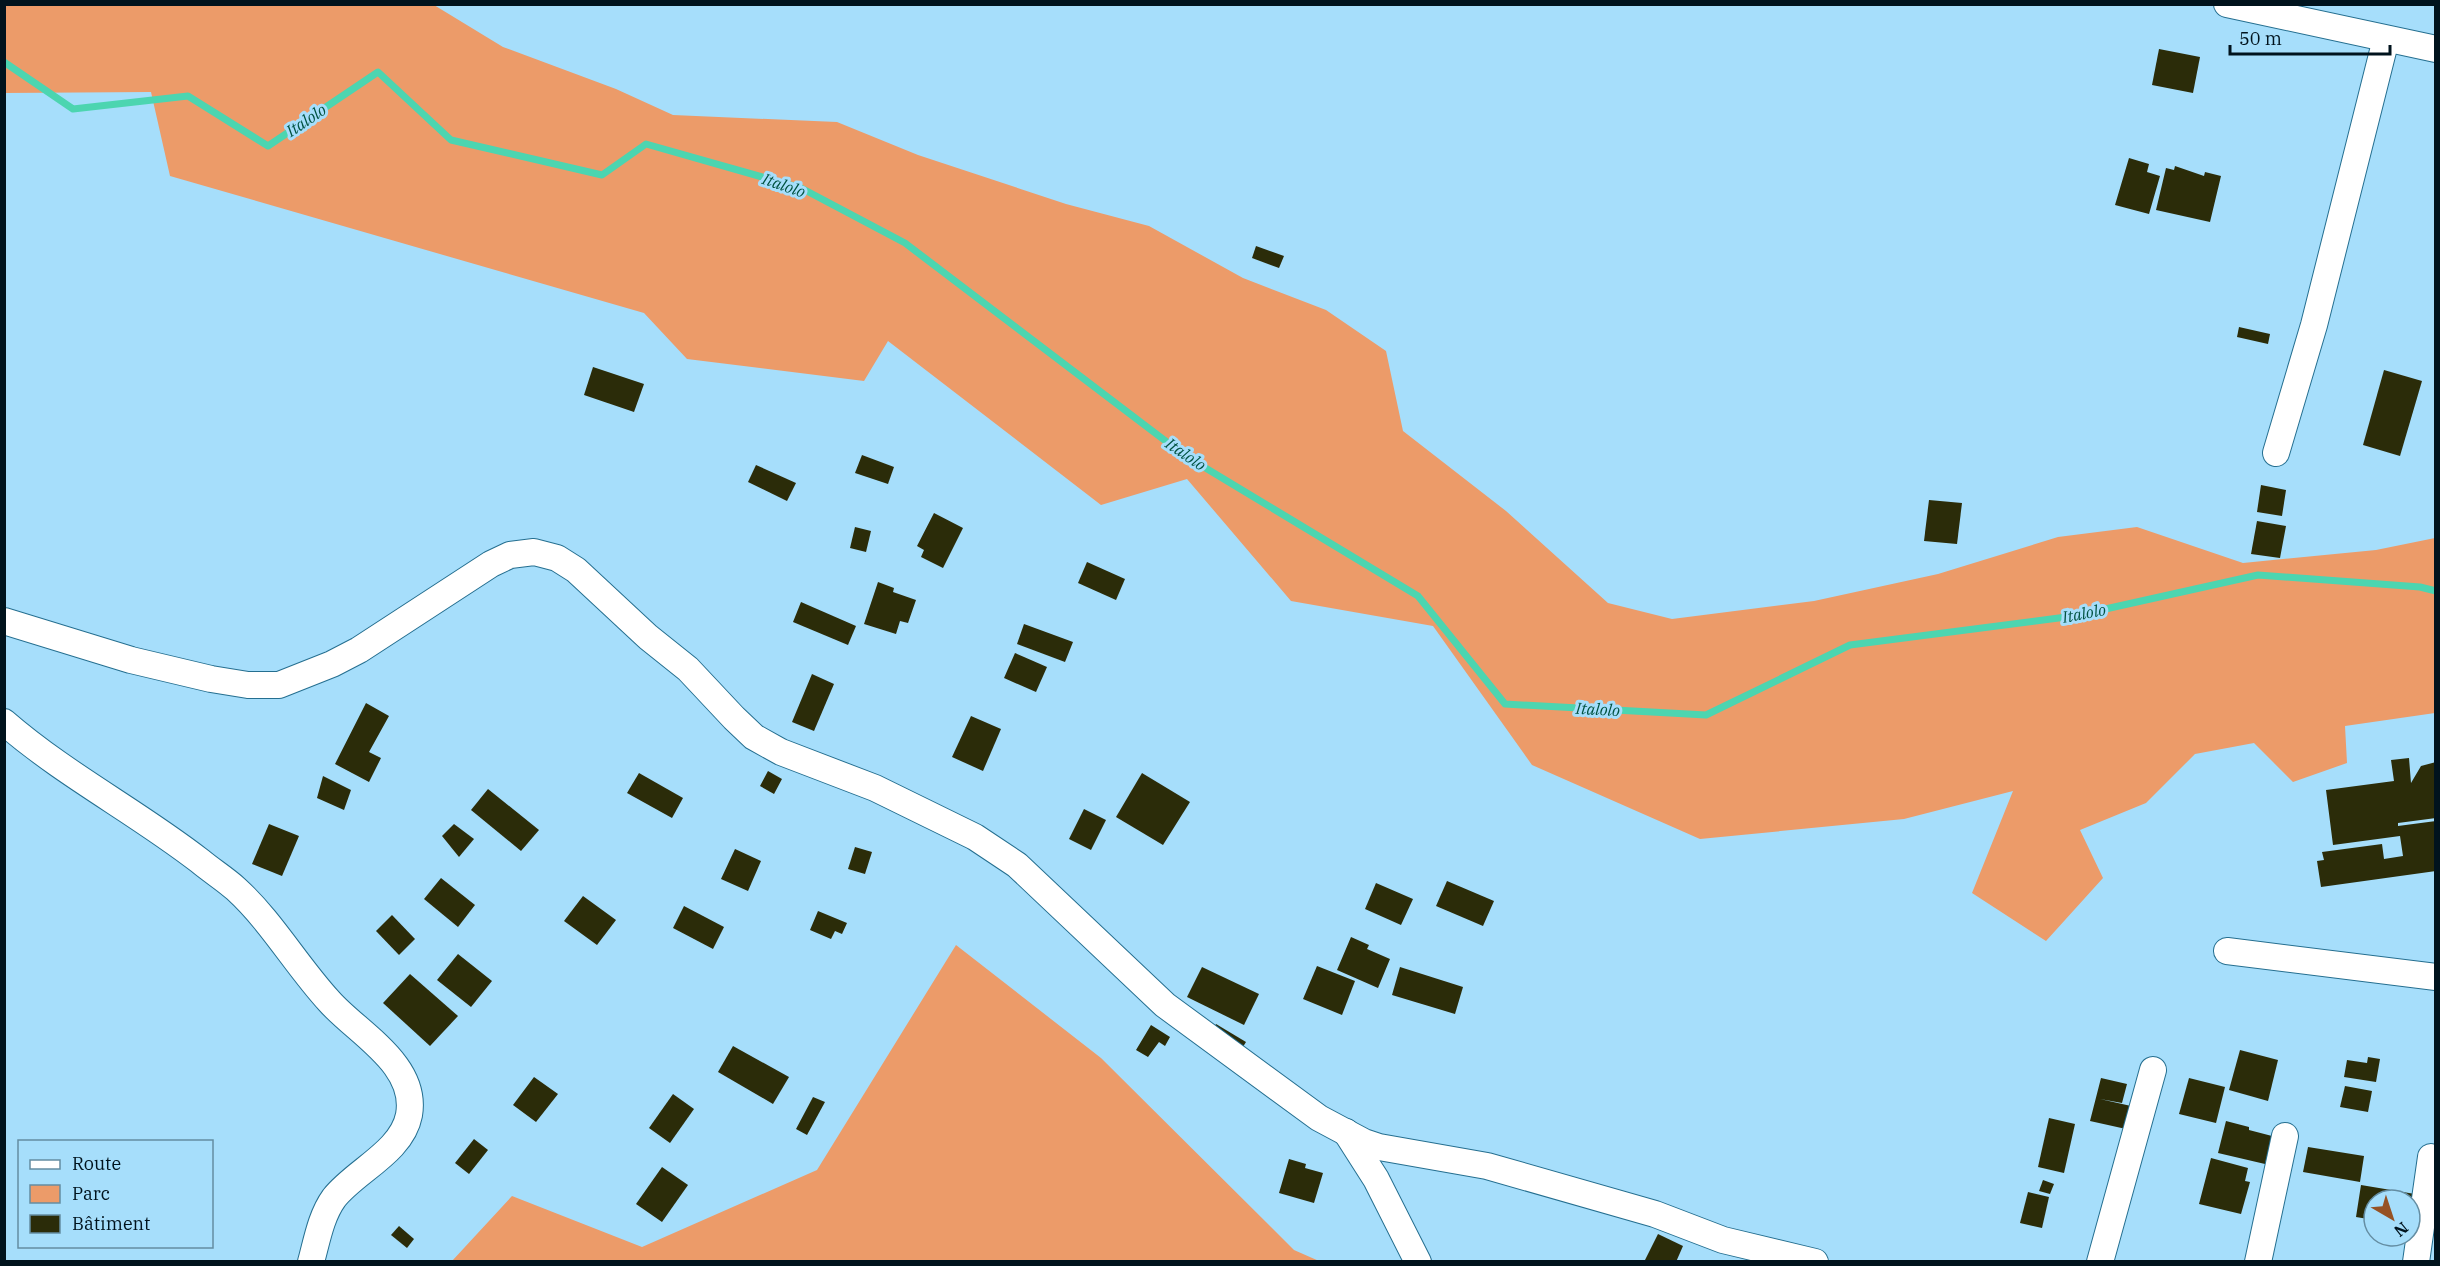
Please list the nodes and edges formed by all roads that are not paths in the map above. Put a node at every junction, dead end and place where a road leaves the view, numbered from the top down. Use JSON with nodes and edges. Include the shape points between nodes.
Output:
{"nodes":[{"id":1,"x":2227,"y":4,"type":"edge"},
{"id":2,"x":2386,"y":39,"type":"junction"},
{"id":3,"x":2436,"y":49,"type":"edge"},
{"id":4,"x":2276,"y":453,"type":"dead end"},
{"id":5,"x":4,"y":621,"type":"edge"},
{"id":6,"x":4,"y":722,"type":"edge"},
{"id":7,"x":2227,"y":951,"type":"dead end"},
{"id":8,"x":2436,"y":977,"type":"edge"},
{"id":9,"x":2153,"y":1070,"type":"dead end"},
{"id":10,"x":1346,"y":1132,"type":"junction"},
{"id":11,"x":2285,"y":1136,"type":"dead end"},
{"id":12,"x":2431,"y":1156,"type":"dead end"},
{"id":13,"x":311,"y":1262,"type":"edge"},
{"id":14,"x":1418,"y":1262,"type":"edge"},
{"id":15,"x":1815,"y":1262,"type":"edge"},
{"id":16,"x":2100,"y":1262,"type":"edge"},
{"id":17,"x":2258,"y":1262,"type":"edge"},
{"id":18,"x":2416,"y":1262,"type":"edge"}],
"edges":[{"from":1,"to":2,"type":"street"},
{"from":2,"to":3,"type":"street"},
{"from":2,"to":4,"type":"street","via":[[2314,325]]},
{"from":5,"to":10,"type":"street","via":[[131,660],[211,679],[248,686],[279,685],[359,650],[475,572],[501,559],[534,552],[557,558],[576,570],[688,669],[754,737],[781,752],[874,788],[993,848],[1017,865],[1165,1005],[1293,1101]]},
{"from":6,"to":13,"type":"street","via":[[34,748],[162,832],[236,889],[329,1002],[386,1055],[404,1079],[410,1101],[409,1117],[393,1146],[334,1198],[323,1219]]},
{"from":7,"to":8,"type":"street"},
{"from":9,"to":16,"type":"street"},
{"from":10,"to":14,"type":"street","via":[[1376,1179]]},
{"from":10,"to":15,"type":"street","via":[[1379,1147],[1486,1166],[1655,1214],[1723,1240]]},
{"from":11,"to":17,"type":"street"},
{"from":12,"to":18,"type":"street"}]}
